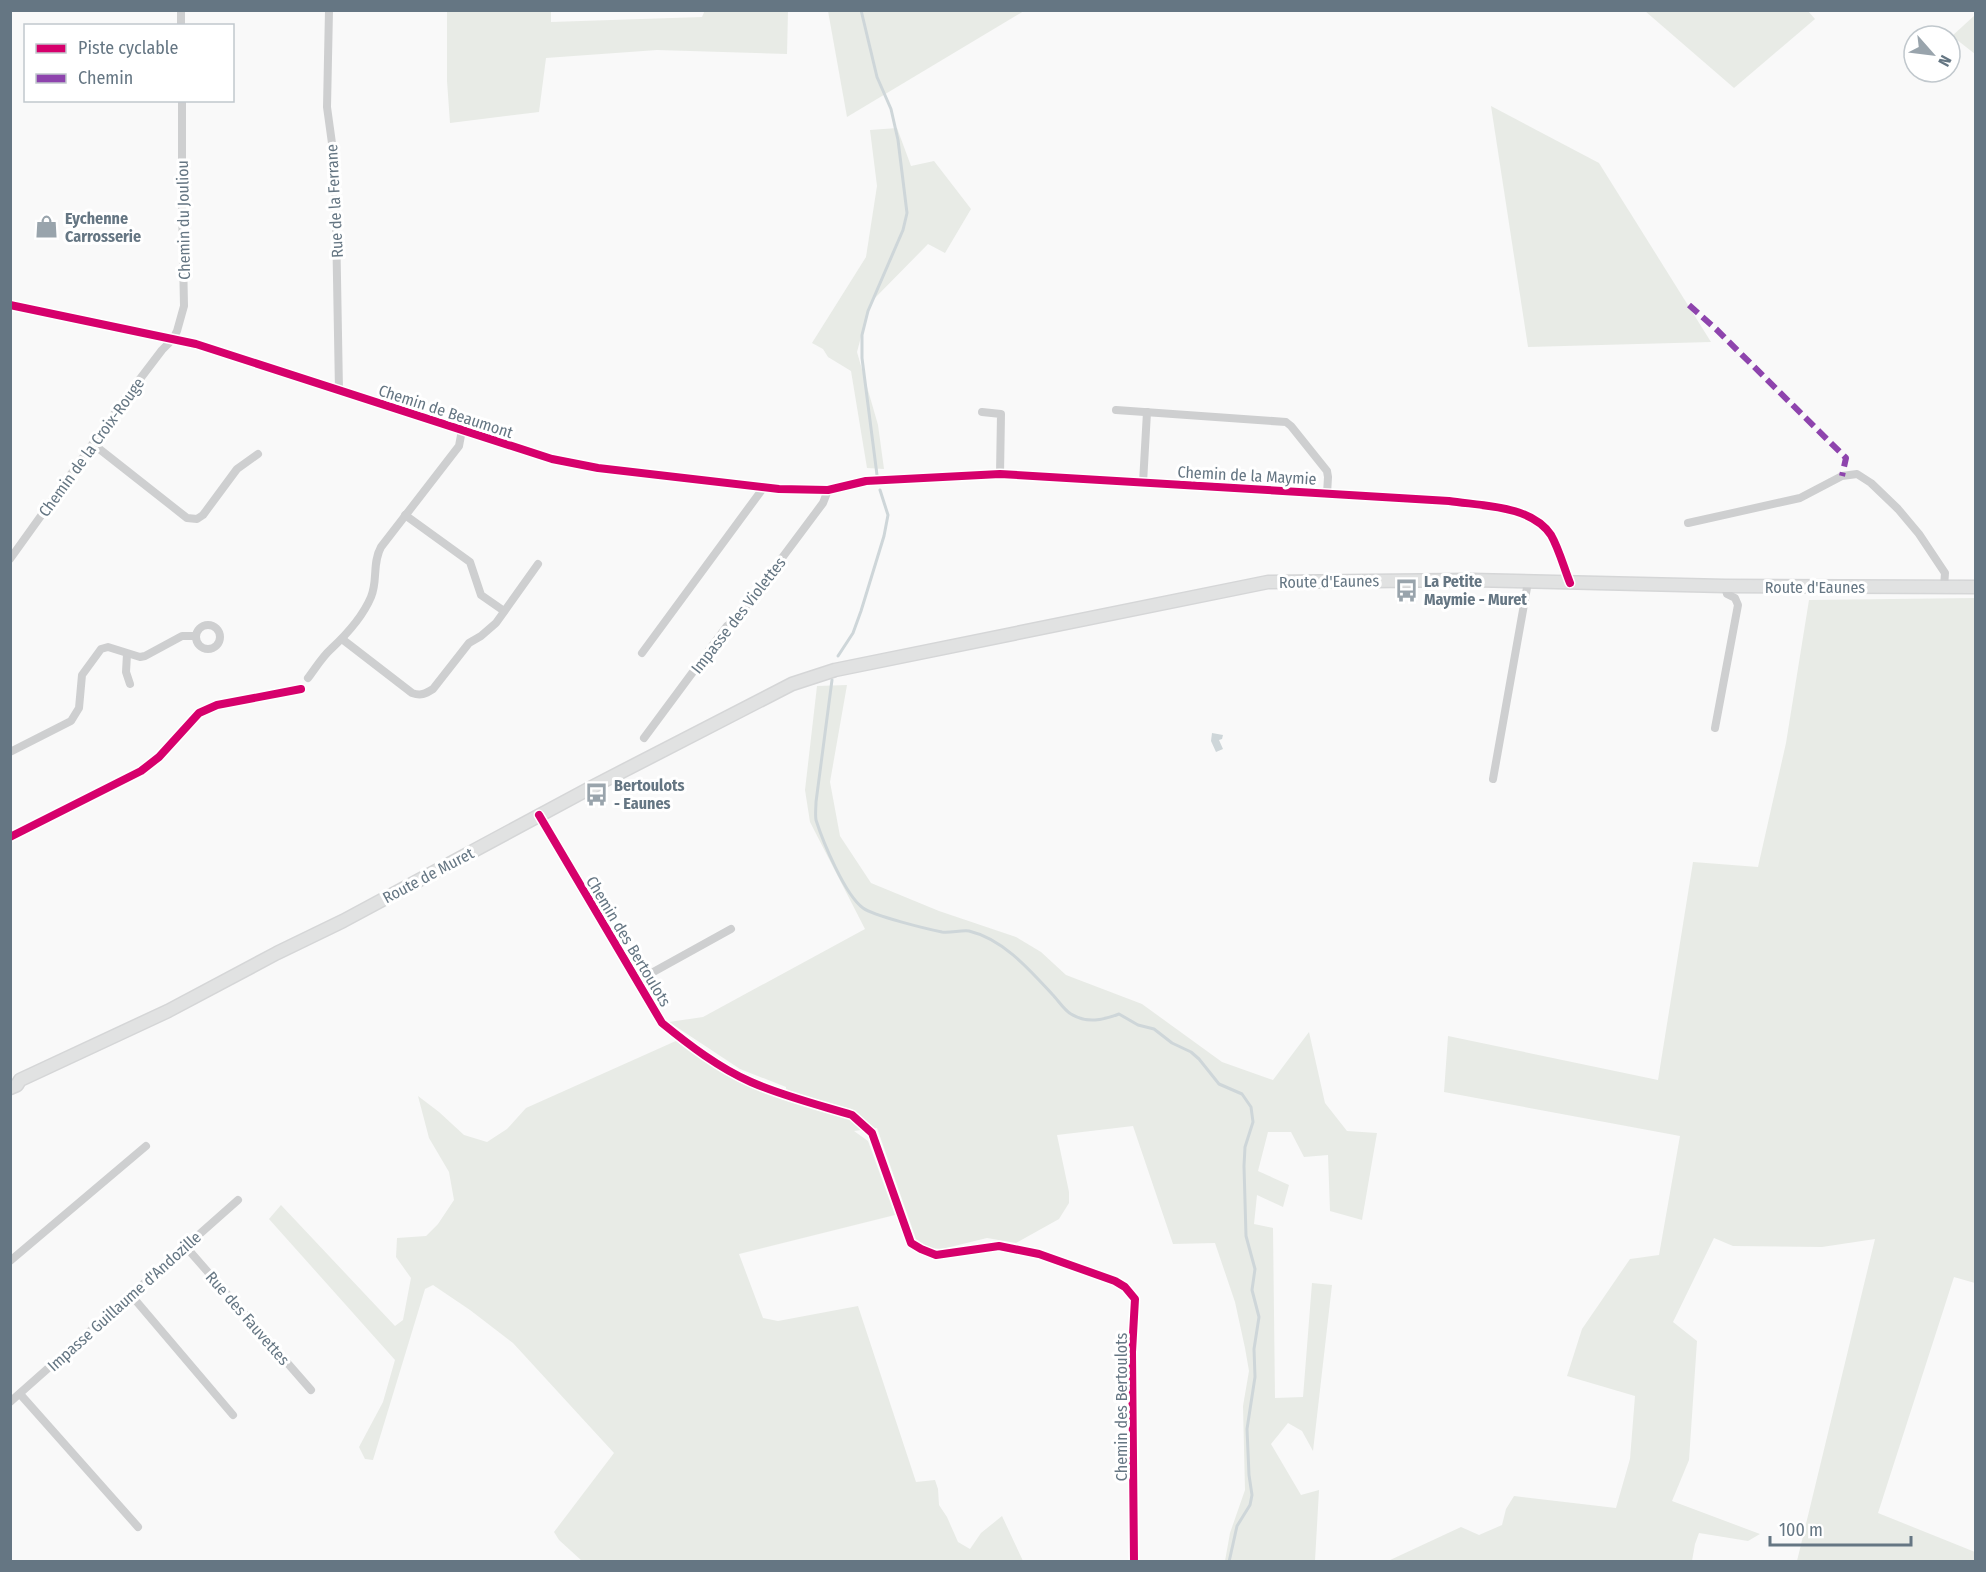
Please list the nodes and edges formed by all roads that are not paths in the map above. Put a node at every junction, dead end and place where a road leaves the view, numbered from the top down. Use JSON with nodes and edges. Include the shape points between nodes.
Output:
{"nodes":[{"id":1,"x":329,"y":10,"type":"edge"},
{"id":2,"x":182,"y":102,"type":"edge"},
{"id":3,"x":10,"y":305,"type":"edge"},
{"id":4,"x":173,"y":339,"type":"junction"},
{"id":5,"x":339,"y":391,"type":"junction"},
{"id":6,"x":1116,"y":410,"type":"dead end"},
{"id":7,"x":982,"y":412,"type":"dead end"},
{"id":8,"x":1147,"y":412,"type":"junction"},
{"id":9,"x":462,"y":430,"type":"junction"},
{"id":10,"x":93,"y":444,"type":"junction"},
{"id":11,"x":258,"y":454,"type":"dead end"},
{"id":12,"x":1000,"y":474,"type":"junction"},
{"id":13,"x":882,"y":480,"type":"joint"},
{"id":14,"x":1143,"y":483,"type":"junction"},
{"id":15,"x":764,"y":487,"type":"junction"},
{"id":16,"x":828,"y":490,"type":"junction"},
{"id":17,"x":1327,"y":494,"type":"junction"},
{"id":18,"x":405,"y":516,"type":"junction"},
{"id":19,"x":1688,"y":523,"type":"dead end"},
{"id":20,"x":10,"y":559,"type":"edge"},
{"id":21,"x":538,"y":564,"type":"dead end"},
{"id":22,"x":1528,"y":582,"type":"junction"},
{"id":23,"x":1570,"y":583,"type":"junction"},
{"id":24,"x":1725,"y":586,"type":"junction"},
{"id":25,"x":1944,"y":587,"type":"junction"},
{"id":26,"x":1976,"y":587,"type":"edge"},
{"id":27,"x":504,"y":611,"type":"junction"},
{"id":28,"x":196,"y":636,"type":"dead end"},
{"id":29,"x":342,"y":639,"type":"junction"},
{"id":30,"x":642,"y":653,"type":"dead end"},
{"id":31,"x":127,"y":654,"type":"junction"},
{"id":32,"x":835,"y":670,"type":"joint"},
{"id":33,"x":308,"y":678,"type":"dead end"},
{"id":34,"x":130,"y":684,"type":"dead end"},
{"id":35,"x":301,"y":689,"type":"dead end"},
{"id":36,"x":1715,"y":728,"type":"dead end"},
{"id":37,"x":644,"y":738,"type":"dead end"},
{"id":38,"x":10,"y":752,"type":"edge"},
{"id":39,"x":1493,"y":779,"type":"dead end"},
{"id":40,"x":539,"y":815,"type":"junction"},
{"id":41,"x":10,"y":837,"type":"edge"},
{"id":42,"x":731,"y":929,"type":"dead end"},
{"id":43,"x":637,"y":981,"type":"junction"},
{"id":44,"x":14,"y":1082,"type":"edge"},
{"id":45,"x":146,"y":1146,"type":"dead end"},
{"id":46,"x":238,"y":1200,"type":"dead end"},
{"id":47,"x":186,"y":1246,"type":"junction"},
{"id":48,"x":10,"y":1261,"type":"edge"},
{"id":49,"x":131,"y":1295,"type":"junction"},
{"id":50,"x":311,"y":1390,"type":"dead end"},
{"id":51,"x":20,"y":1394,"type":"junction"},
{"id":52,"x":10,"y":1402,"type":"edge"},
{"id":53,"x":233,"y":1415,"type":"dead end"},
{"id":54,"x":138,"y":1527,"type":"dead end"},
{"id":55,"x":1134,"y":1562,"type":"edge"}],
"edges":[{"from":1,"to":5,"type":"street","name":"Rue de la Ferrane","via":[[327,107],[335,165]]},
{"from":2,"to":4,"type":"street","name":"Chemin du Jouliou","via":[[184,306]]},
{"from":3,"to":4,"type":"street","name":"Chemin de Beaumont"},
{"from":4,"to":5,"type":"street","name":"Chemin de Beaumont"},
{"from":4,"to":10,"type":"street","name":"Chemin de la Croix-Rouge"},
{"from":5,"to":9,"type":"street","name":"Chemin de Beaumont"},
{"from":6,"to":8,"type":"street"},
{"from":7,"to":12,"type":"street","via":[[1001,414]]},
{"from":8,"to":14,"type":"street"},
{"from":8,"to":17,"type":"street","via":[[1281,421],[1291,426],[1327,471]]},
{"from":9,"to":15,"type":"street","name":"Chemin de Beaumont","via":[[586,466]]},
{"from":9,"to":18,"type":"street","via":[[459,446]]},
{"from":10,"to":11,"type":"street","via":[[186,518],[197,519],[237,469]]},
{"from":10,"to":20,"type":"street","name":"Chemin de la Croix-Rouge"},
{"from":12,"to":13,"type":"street","name":"Chemin de la Maymie"},
{"from":12,"to":14,"type":"street","name":"Chemin de la Maymie"},
{"from":13,"to":16,"type":"street","name":"Chemin de Beaumont"},
{"from":14,"to":17,"type":"street","name":"Chemin de la Maymie"},
{"from":15,"to":16,"type":"street","name":"Chemin de Beaumont"},
{"from":15,"to":30,"type":"street"},
{"from":16,"to":37,"type":"street","name":"Impasse des Violettes","via":[[823,503]]},
{"from":17,"to":23,"type":"street","name":"Chemin de la Maymie","via":[[1449,501],[1519,511],[1540,522],[1552,537]]},
{"from":18,"to":27,"type":"street","via":[[470,562],[481,595]]},
{"from":18,"to":29,"type":"street","via":[[378,553],[371,597]]},
{"from":19,"to":25,"type":"street","via":[[1800,498],[1842,476],[1857,474],[1898,509],[1919,534],[1945,573]]},
{"from":21,"to":27,"type":"street"},
{"from":22,"to":23,"type":"main road","name":"Route d'Eaunes"},
{"from":22,"to":32,"type":"main road","name":"Route d'Eaunes","via":[[1268,582]]},
{"from":22,"to":39,"type":"street"},
{"from":23,"to":24,"type":"main road","name":"Route d'Eaunes"},
{"from":24,"to":25,"type":"main road","name":"Route d'Eaunes"},
{"from":24,"to":36,"type":"street","via":[[1738,605]]},
{"from":25,"to":26,"type":"main road","name":"Route d'Eaunes"},
{"from":27,"to":29,"type":"street","via":[[489,630],[469,643],[426,694],[412,693]]},
{"from":28,"to":31,"type":"street","via":[[182,636],[145,656]]},
{"from":29,"to":33,"type":"street"},
{"from":31,"to":34,"type":"street"},
{"from":31,"to":38,"type":"street","via":[[108,647],[101,649],[82,675],[79,708],[71,721]]},
{"from":32,"to":40,"type":"main road","name":"Route de Muret","via":[[792,684]]},
{"from":35,"to":41,"type":"street","via":[[217,705],[199,713],[141,771]]},
{"from":40,"to":43,"type":"street","name":"Chemin des Bertoulots"},
{"from":40,"to":44,"type":"main road","name":"Route de Muret","via":[[168,1011]]},
{"from":42,"to":43,"type":"street"},
{"from":43,"to":55,"type":"street","name":"Chemin des Bertoulots","via":[[662,1023],[731,1072],[860,1120],[872,1133],[911,1243],[921,1250],[936,1255],[1005,1247],[1039,1254],[1125,1287],[1135,1299]]},
{"from":45,"to":48,"type":"street"},
{"from":46,"to":47,"type":"street","name":"Impasse Guillaume d'Andozille"},
{"from":47,"to":49,"type":"street","name":"Impasse Guillaume d'Andozille"},
{"from":47,"to":50,"type":"street","name":"Rue des Fauvettes"},
{"from":49,"to":51,"type":"street","name":"Impasse Guillaume d'Andozille"},
{"from":49,"to":53,"type":"street"},
{"from":51,"to":52,"type":"street","name":"Impasse Guillaume d'Andozille"},
{"from":51,"to":54,"type":"street"}]}
